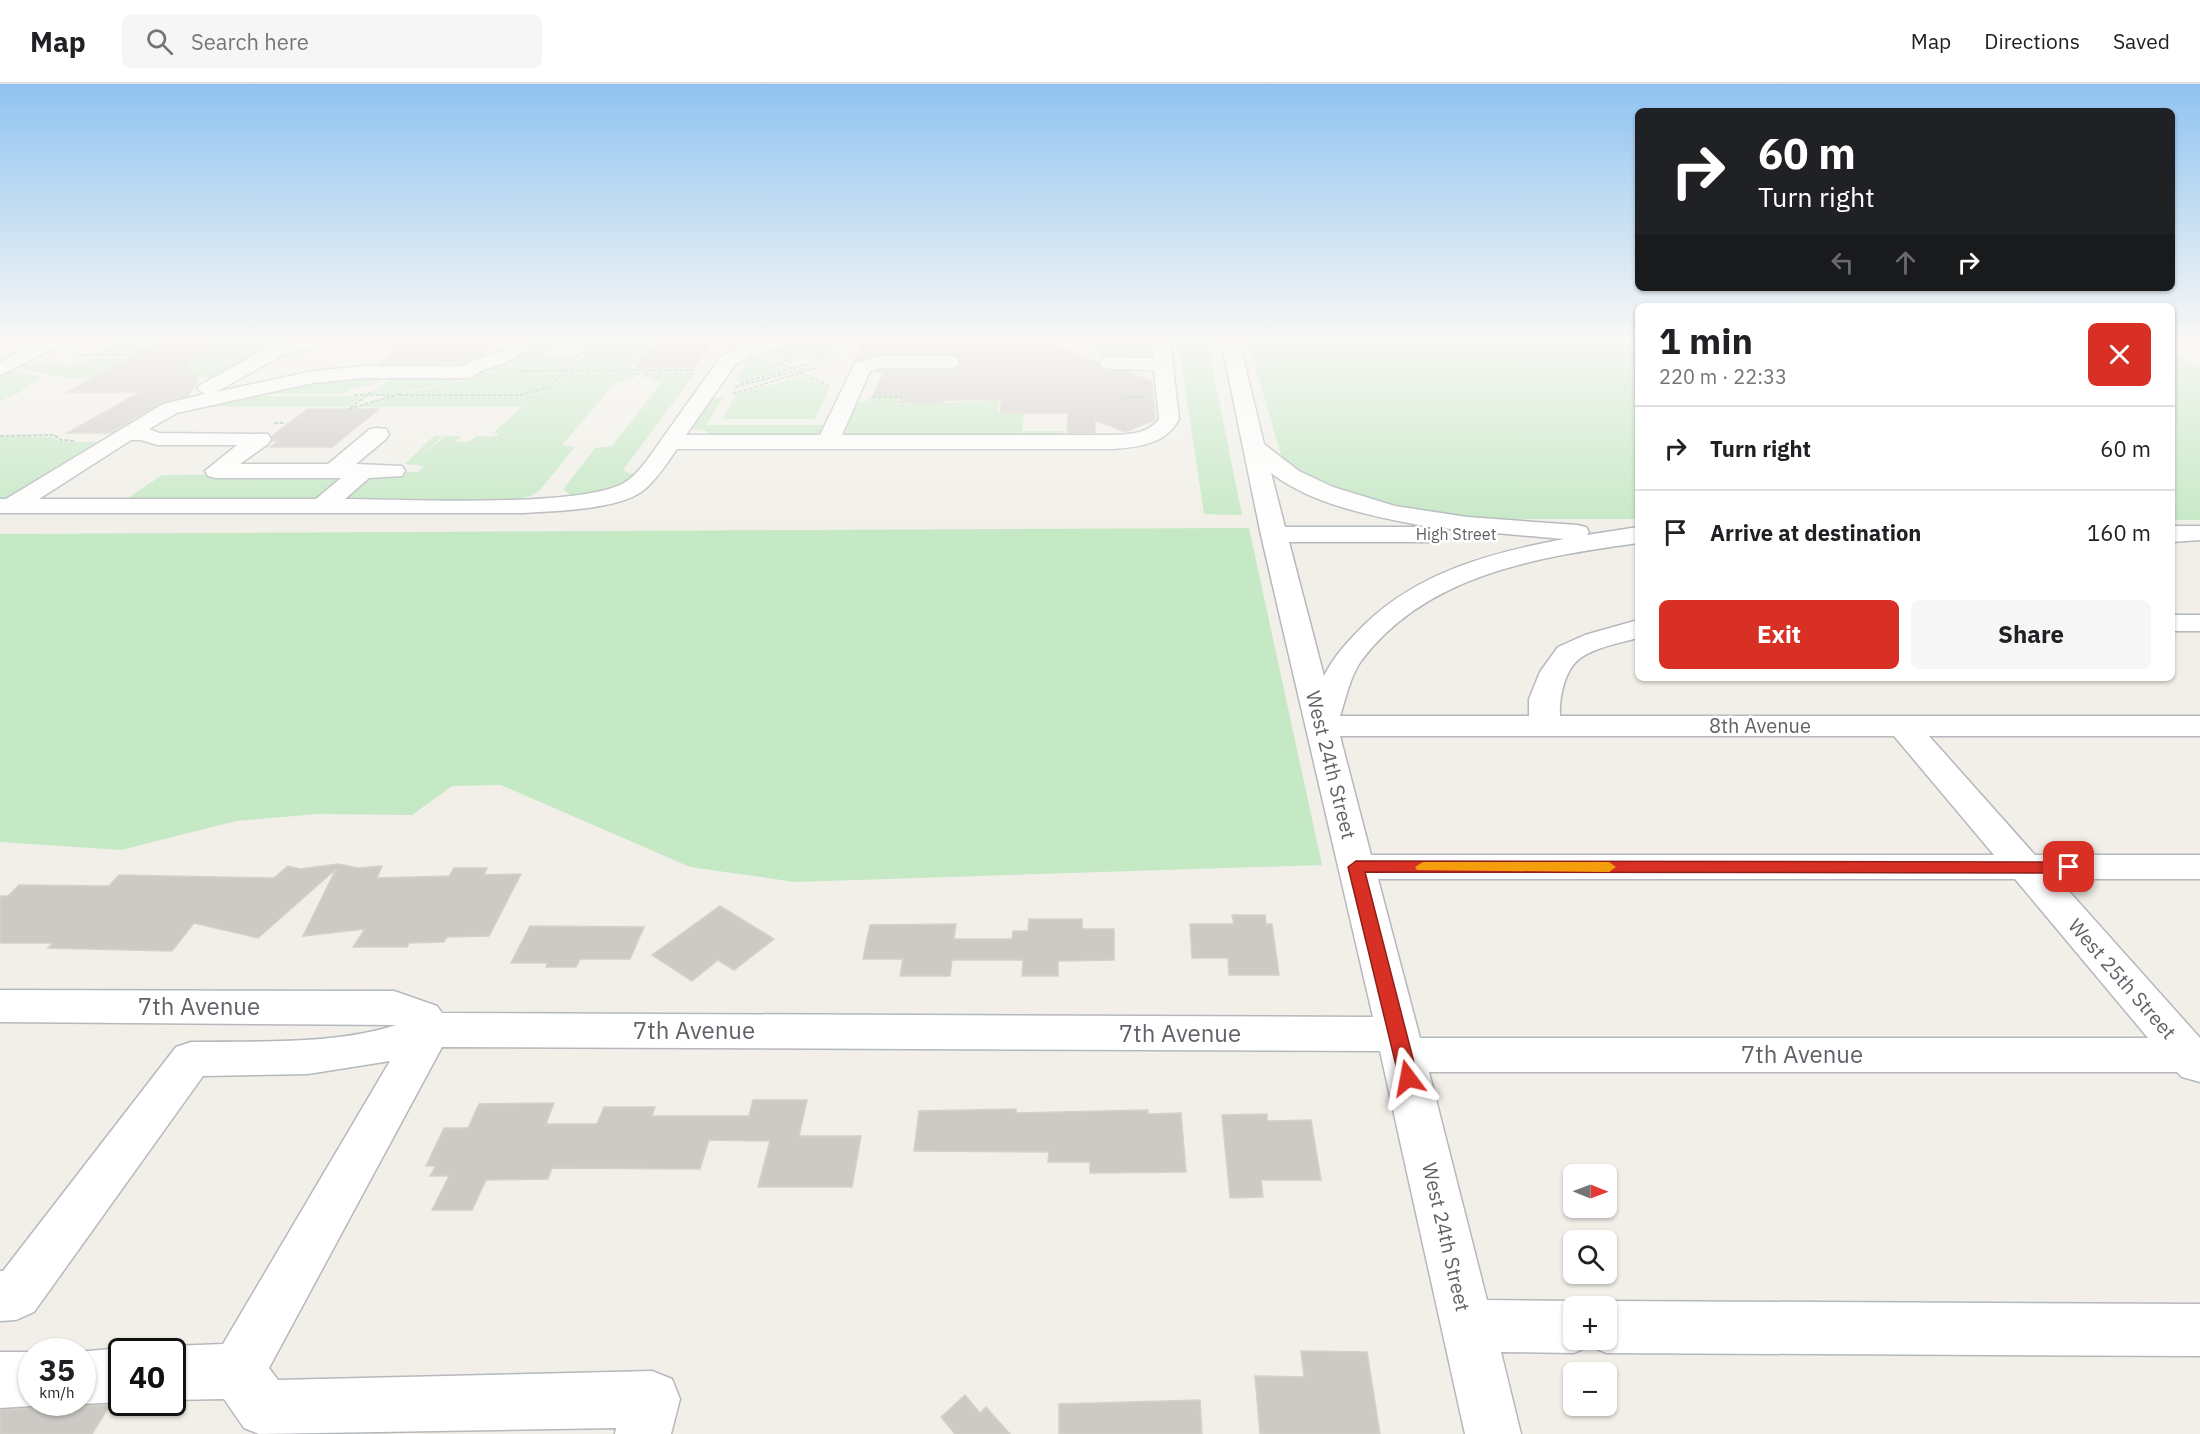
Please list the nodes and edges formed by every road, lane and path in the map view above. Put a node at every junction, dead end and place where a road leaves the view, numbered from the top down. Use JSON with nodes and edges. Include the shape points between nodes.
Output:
{"nodes":[{"id":1,"x":184,"y":403,"type":"edge"},
{"id":2,"x":190,"y":403,"type":"edge"},
{"id":3,"x":698,"y":403,"type":"edge"},
{"id":4,"x":838,"y":403,"type":"edge"},
{"id":5,"x":1167,"y":403,"type":"edge"},
{"id":6,"x":1245,"y":403,"type":"edge"},
{"id":7,"x":180,"y":405,"type":"junction"},
{"id":8,"x":126,"y":434,"type":"junction"},
{"id":9,"x":378,"y":434,"type":"dead end"},
{"id":10,"x":671,"y":442,"type":"junction"},
{"id":11,"x":828,"y":442,"type":"junction"},
{"id":12,"x":1255,"y":447,"type":"junction"},
{"id":13,"x":334,"y":471,"type":"junction"},
{"id":14,"x":363,"y":471,"type":"junction"},
{"id":15,"x":394,"y":471,"type":"dead end"},
{"id":16,"x":5,"y":506,"type":"edge"},
{"id":17,"x":322,"y":506,"type":"junction"},
{"id":18,"x":1609,"y":534,"type":"junction"},
{"id":19,"x":1635,"y":534,"type":"edge"},
{"id":20,"x":1635,"y":534,"type":"edge"},
{"id":21,"x":2184,"y":534,"type":"edge"},
{"id":22,"x":1274,"y":535,"type":"junction"},
{"id":23,"x":2200,"y":547,"type":"edge"},
{"id":24,"x":2175,"y":623,"type":"edge"},
{"id":25,"x":2200,"y":623,"type":"edge"},
{"id":26,"x":1635,"y":630,"type":"edge"},
{"id":27,"x":1321,"y":726,"type":"junction"},
{"id":28,"x":1545,"y":726,"type":"junction"},
{"id":29,"x":1902,"y":726,"type":"junction"},
{"id":30,"x":2200,"y":726,"type":"edge"},
{"id":31,"x":1356,"y":867,"type":"junction"},
{"id":32,"x":2025,"y":867,"type":"junction"},
{"id":33,"x":2200,"y":867,"type":"edge"},
{"id":34,"x":0,"y":1006,"type":"edge"},
{"id":35,"x":430,"y":1030,"type":"junction"},
{"id":36,"x":1400,"y":1045,"type":"junction"},
{"id":37,"x":2196,"y":1059,"type":"edge"},
{"id":38,"x":0,"y":1296,"type":"edge"},
{"id":39,"x":1466,"y":1326,"type":"junction"},
{"id":40,"x":1563,"y":1327,"type":"edge"},
{"id":41,"x":1617,"y":1327,"type":"edge"},
{"id":42,"x":2200,"y":1330,"type":"edge"},
{"id":43,"x":18,"y":1379,"type":"edge"},
{"id":44,"x":186,"y":1379,"type":"edge"},
{"id":45,"x":0,"y":1380,"type":"edge"},
{"id":46,"x":251,"y":1405,"type":"edge"},
{"id":47,"x":643,"y":1434,"type":"edge"},
{"id":48,"x":1493,"y":1434,"type":"edge"}],
"edges":[{"from":1,"to":7,"type":"street"},
{"from":2,"to":7,"type":"street"},
{"from":3,"to":10,"type":"street"},
{"from":4,"to":11,"type":"street"},
{"from":5,"to":11,"type":"street","via":[[1169,418],[1163,429],[1136,440]]},
{"from":6,"to":12,"type":"street","name":"West 24th Street"},
{"from":7,"to":8,"type":"street"},
{"from":8,"to":13,"type":"street","via":[[157,439],[260,439],[216,471]]},
{"from":8,"to":16,"type":"street"},
{"from":9,"to":13,"type":"street"},
{"from":10,"to":11,"type":"street"},
{"from":10,"to":17,"type":"street","via":[[635,486],[588,501],[522,506]]},
{"from":12,"to":18,"type":"street","via":[[1290,475],[1350,502],[1422,518]]},
{"from":12,"to":22,"type":"street","name":"West 24th Street"},
{"from":13,"to":14,"type":"street"},
{"from":14,"to":15,"type":"street"},
{"from":14,"to":17,"type":"street"},
{"from":16,"to":17,"type":"street"},
{"from":18,"to":19,"type":"street","name":"High Street"},
{"from":18,"to":22,"type":"street","name":"High Street"},
{"from":20,"to":27,"type":"street","via":[[1503,560],[1459,573],[1412,598],[1377,626],[1345,663]]},
{"from":21,"to":23,"type":"street"},
{"from":22,"to":27,"type":"street","name":"West 24th Street"},
{"from":24,"to":25,"type":"street"},
{"from":26,"to":28,"type":"street","via":[[1568,652],[1544,699]]},
{"from":27,"to":28,"type":"street","name":"8th Avenue"},
{"from":27,"to":31,"type":"street","name":"West 24th Street"},
{"from":28,"to":29,"type":"street","name":"8th Avenue"},
{"from":29,"to":30,"type":"street","name":"8th Avenue"},
{"from":29,"to":32,"type":"street","name":"West 25th Street"},
{"from":31,"to":32,"type":"street"},
{"from":31,"to":36,"type":"street","name":"West 24th Street"},
{"from":32,"to":33,"type":"street"},
{"from":32,"to":37,"type":"street","name":"West 25th Street"},
{"from":34,"to":35,"type":"street","name":"7th Avenue","via":[[394,1007],[422,1017]]},
{"from":35,"to":36,"type":"street","name":"7th Avenue"},
{"from":35,"to":38,"type":"street","via":[[384,1046],[308,1057],[191,1059],[16,1295]]},
{"from":35,"to":46,"type":"street"},
{"from":36,"to":37,"type":"street","name":"7th Avenue"},
{"from":36,"to":39,"type":"street","name":"West 24th Street"},
{"from":39,"to":40,"type":"street"},
{"from":39,"to":48,"type":"street","name":"West 24th Street"},
{"from":41,"to":42,"type":"street"},
{"from":43,"to":45,"type":"street"},
{"from":44,"to":46,"type":"street"},
{"from":46,"to":47,"type":"street","via":[[652,1399]]}]}
